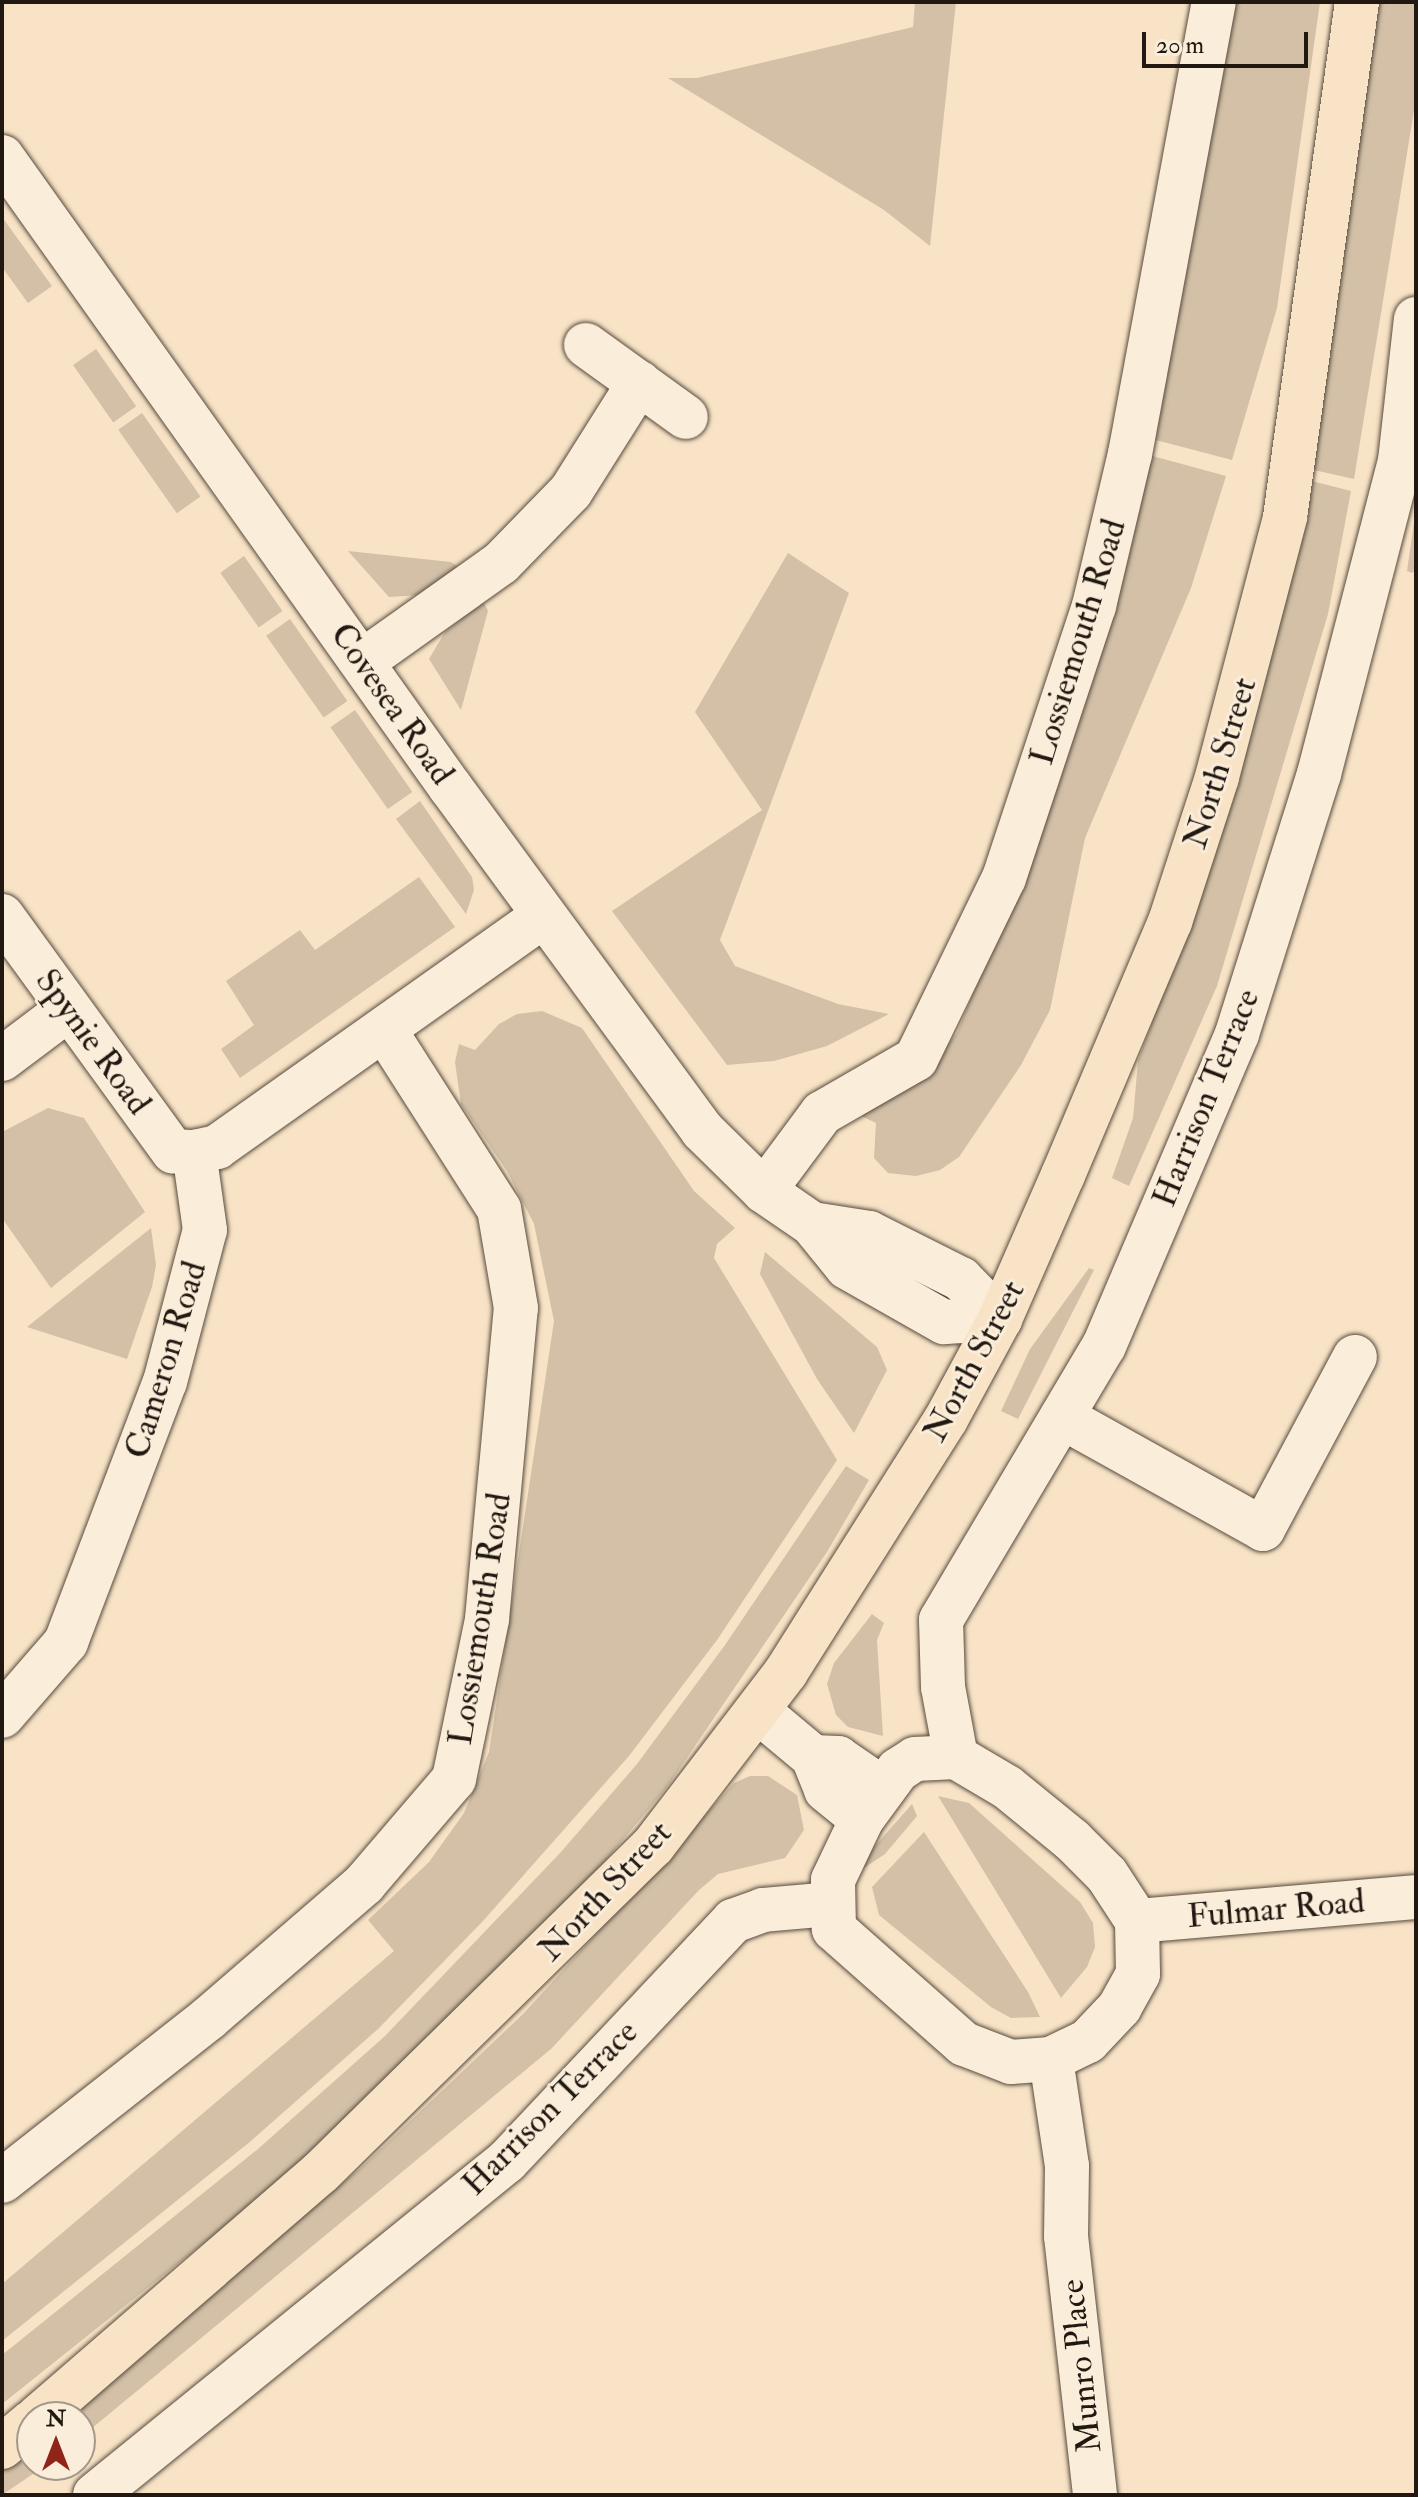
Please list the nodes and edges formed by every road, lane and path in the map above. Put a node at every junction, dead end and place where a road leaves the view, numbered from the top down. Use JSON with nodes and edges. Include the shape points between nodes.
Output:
{"nodes":[{"id":1,"x":1214,"y":2,"type":"edge"},
{"id":2,"x":1357,"y":2,"type":"edge"},
{"id":3,"x":2,"y":157,"type":"edge"},
{"id":4,"x":1416,"y":319,"type":"edge"},
{"id":5,"x":586,"y":345,"type":"dead end"},
{"id":6,"x":639,"y":383,"type":"junction"},
{"id":7,"x":686,"y":417,"type":"dead end"},
{"id":8,"x":1408,"y":462,"type":"edge"},
{"id":9,"x":363,"y":661,"type":"junction"},
{"id":10,"x":2,"y":916,"type":"edge"},
{"id":11,"x":543,"y":916,"type":"junction"},
{"id":12,"x":66,"y":1011,"type":"junction"},
{"id":13,"x":385,"y":1031,"type":"junction"},
{"id":14,"x":2,"y":1059,"type":"edge"},
{"id":15,"x":194,"y":1152,"type":"junction"},
{"id":16,"x":764,"y":1191,"type":"junction"},
{"id":17,"x":1000,"y":1319,"type":"junction"},
{"id":18,"x":1355,"y":1357,"type":"dead end"},
{"id":19,"x":1062,"y":1417,"type":"junction"},
{"id":20,"x":758,"y":1711,"type":"junction"},
{"id":21,"x":2,"y":1716,"type":"edge"},
{"id":22,"x":956,"y":1757,"type":"junction"},
{"id":23,"x":872,"y":1804,"type":"junction"},
{"id":24,"x":1416,"y":1897,"type":"edge"},
{"id":25,"x":831,"y":1904,"type":"junction"},
{"id":26,"x":1137,"y":1921,"type":"junction"},
{"id":27,"x":1036,"y":2060,"type":"junction"},
{"id":28,"x":2,"y":2181,"type":"edge"},
{"id":29,"x":56,"y":2401,"type":"edge"},
{"id":30,"x":95,"y":2495,"type":"edge"},
{"id":31,"x":1095,"y":2495,"type":"edge"}],
"edges":[{"from":1,"to":16,"type":"street","name":"Lossiemouth Road","via":[[1130,454],[1094,606],[1004,878],[916,1059],[822,1113]]},
{"from":2,"to":17,"type":"main road","name":"North Street","via":[[1285,517],[1250,664],[1170,922]]},
{"from":3,"to":9,"type":"street","name":"Covesea Road"},
{"from":4,"to":8,"type":"street","name":"Harrison Terrace"},
{"from":5,"to":6,"type":"street"},
{"from":6,"to":7,"type":"street"},
{"from":6,"to":9,"type":"street","via":[[571,491],[501,563]]},
{"from":8,"to":19,"type":"street","name":"Harrison Terrace","via":[[1319,774],[1237,1034],[1104,1346]]},
{"from":9,"to":11,"type":"street","name":"Covesea Road"},
{"from":10,"to":12,"type":"street","name":"Spynie Road"},
{"from":11,"to":13,"type":"street"},
{"from":11,"to":16,"type":"street","name":"Covesea Road","via":[[702,1130]]},
{"from":12,"to":14,"type":"street"},
{"from":12,"to":15,"type":"street","name":"Spynie Road","via":[[173,1151]]},
{"from":13,"to":15,"type":"street","via":[[217,1147]]},
{"from":13,"to":28,"type":"street","name":"Lossiemouth Road","via":[[499,1209],[516,1308],[487,1619],[454,1779],[364,1884],[209,2018]]},
{"from":15,"to":21,"type":"street","name":"Cameron Road","via":[[205,1230],[165,1382],[66,1642]]},
{"from":16,"to":17,"type":"street","name":"Covesea Road","via":[[812,1224],[847,1267],[944,1322]]},
{"from":17,"to":20,"type":"main road","name":"North Street","via":[[907,1483]]},
{"from":18,"to":19,"type":"street","via":[[1263,1529]]},
{"from":19,"to":22,"type":"street","name":"Harrison Terrace","via":[[941,1620],[943,1687]]},
{"from":20,"to":23,"type":"street","via":[[813,1757],[826,1790]]},
{"from":20,"to":29,"type":"main road","name":"North Street","via":[[653,1846],[508,1992],[320,2173]]},
{"from":22,"to":23,"type":"street","via":[[915,1759]]},
{"from":22,"to":26,"type":"street","via":[[1007,1787],[1072,1840],[1107,1875]]},
{"from":23,"to":25,"type":"street","via":[[840,1857]]},
{"from":24,"to":26,"type":"street","name":"Fulmar Road"},
{"from":25,"to":27,"type":"street","via":[[834,1929],[856,1954],[964,2044]]},
{"from":25,"to":30,"type":"street","name":"Harrison Terrace","via":[[763,1910],[733,1921],[710,1939],[507,2161]]},
{"from":26,"to":27,"type":"street","via":[[1138,1974],[1120,2007],[1088,2041]]},
{"from":27,"to":31,"type":"street","name":"Munro Place","via":[[1067,2166],[1066,2236]]}]}
